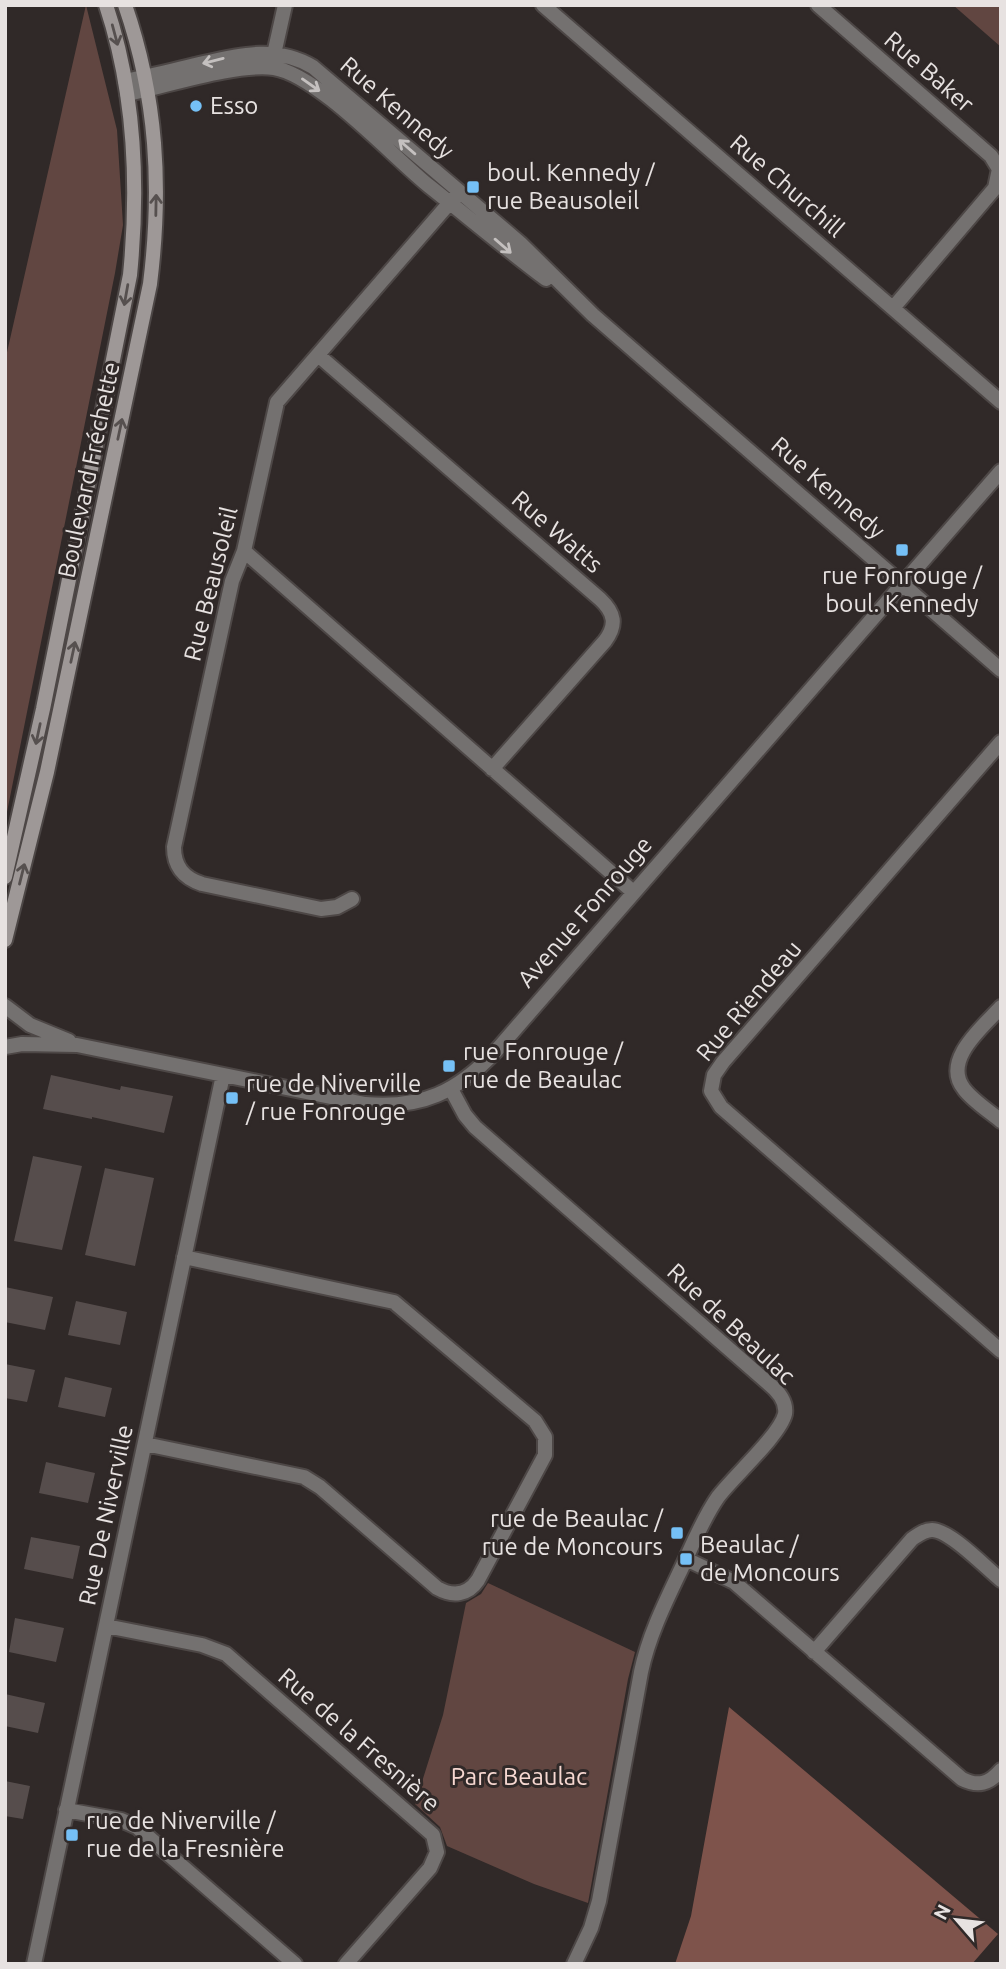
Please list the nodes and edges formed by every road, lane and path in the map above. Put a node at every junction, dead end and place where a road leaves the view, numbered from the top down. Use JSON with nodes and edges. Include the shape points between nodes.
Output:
{"nodes":[{"id":1,"x":106,"y":5,"type":"edge"},
{"id":2,"x":125,"y":5,"type":"edge"},
{"id":3,"x":285,"y":5,"type":"edge"},
{"id":4,"x":543,"y":5,"type":"edge"},
{"id":5,"x":818,"y":5,"type":"edge"},
{"id":6,"x":272,"y":61,"type":"junction"},
{"id":7,"x":147,"y":83,"type":"junction"},
{"id":8,"x":126,"y":88,"type":"junction"},
{"id":9,"x":455,"y":197,"type":"junction"},
{"id":10,"x":893,"y":308,"type":"junction"},
{"id":11,"x":318,"y":355,"type":"junction"},
{"id":12,"x":1001,"y":402,"type":"edge"},
{"id":13,"x":1001,"y":471,"type":"edge"},
{"id":14,"x":244,"y":551,"type":"junction"},
{"id":15,"x":902,"y":583,"type":"junction"},
{"id":16,"x":1001,"y":670,"type":"edge"},
{"id":17,"x":1001,"y":743,"type":"edge"},
{"id":18,"x":492,"y":769,"type":"junction"},
{"id":19,"x":5,"y":877,"type":"edge"},
{"id":20,"x":632,"y":891,"type":"junction"},
{"id":21,"x":352,"y":899,"type":"dead end"},
{"id":22,"x":5,"y":940,"type":"edge"},
{"id":23,"x":5,"y":1006,"type":"edge"},
{"id":24,"x":1001,"y":1007,"type":"edge"},
{"id":25,"x":77,"y":1045,"type":"junction"},
{"id":26,"x":5,"y":1047,"type":"edge"},
{"id":27,"x":223,"y":1075,"type":"junction"},
{"id":28,"x":452,"y":1089,"type":"junction"},
{"id":29,"x":1001,"y":1121,"type":"edge"},
{"id":30,"x":184,"y":1257,"type":"junction"},
{"id":31,"x":1001,"y":1351,"type":"edge"},
{"id":32,"x":145,"y":1444,"type":"junction"},
{"id":33,"x":686,"y":1559,"type":"junction"},
{"id":34,"x":1001,"y":1580,"type":"edge"},
{"id":35,"x":106,"y":1626,"type":"junction"},
{"id":36,"x":814,"y":1652,"type":"junction"},
{"id":37,"x":1001,"y":1770,"type":"edge"},
{"id":38,"x":66,"y":1810,"type":"junction"},
{"id":39,"x":34,"y":1964,"type":"edge"},
{"id":40,"x":295,"y":1964,"type":"edge"},
{"id":41,"x":346,"y":1964,"type":"edge"},
{"id":42,"x":574,"y":1964,"type":"edge"}],
"edges":[{"from":1,"to":8,"type":"main road","name":"Boulevard Fréchette","one_way":true},
{"from":2,"to":7,"type":"main road","name":"Boulevard Fréchette"},
{"from":3,"to":6,"type":"street"},
{"from":4,"to":10,"type":"street","name":"Rue Churchill"},
{"from":5,"to":10,"type":"street","name":"Rue Baker","via":[[991,156],[999,169],[995,188]]},
{"from":6,"to":7,"type":"street","name":"Rue Kennedy"},
{"from":6,"to":9,"type":"street","name":"Rue Kennedy","via":[[313,86]]},
{"from":7,"to":8,"type":"street","name":"Rue Kennedy"},
{"from":22,"to":7,"type":"main road","name":"Boulevard Fréchette","one_way":true,"via":[[50,759],[150,284],[156,176]]},
{"from":8,"to":19,"type":"main road","name":"Boulevard Fréchette","one_way":true,"via":[[136,211],[130,275]]},
{"from":9,"to":11,"type":"street","name":"Rue Beausoleil"},
{"from":9,"to":15,"type":"street","name":"Rue Kennedy","via":[[512,254],[593,315]]},
{"from":10,"to":12,"type":"street","name":"Rue Churchill"},
{"from":11,"to":14,"type":"street","name":"Rue Beausoleil","via":[[277,402]]},
{"from":11,"to":18,"type":"street","name":"Rue Watts","via":[[612,614],[614,625],[605,641]]},
{"from":13,"to":15,"type":"street","name":"Avenue Fonrouge"},
{"from":14,"to":18,"type":"street"},
{"from":14,"to":21,"type":"street","name":"Rue Beausoleil","via":[[232,581],[174,847],[175,861],[195,882],[258,897],[321,909]]},
{"from":15,"to":16,"type":"street","name":"Rue Kennedy"},
{"from":15,"to":20,"type":"street","name":"Avenue Fonrouge"},
{"from":17,"to":31,"type":"street","name":"Rue Riendeau","via":[[723,1062],[711,1091],[721,1107]]},
{"from":18,"to":20,"type":"street"},
{"from":20,"to":28,"type":"street","name":"Avenue Fonrouge","via":[[496,1051]]},
{"from":23,"to":25,"type":"street","via":[[30,1025]]},
{"from":24,"to":29,"type":"street","via":[[966,1048],[957,1070],[963,1088]]},
{"from":25,"to":26,"type":"street"},
{"from":25,"to":27,"type":"street","name":"Avenue Fonrouge"},
{"from":27,"to":28,"type":"street","name":"Avenue Fonrouge","via":[[378,1105],[410,1102]]},
{"from":27,"to":30,"type":"street","name":"Rue De Niverville"},
{"from":28,"to":33,"type":"street","name":"Rue de Beaulac","via":[[475,1126],[782,1399],[785,1414],[779,1426],[720,1495]]},
{"from":30,"to":32,"type":"street","name":"Rue De Niverville"},
{"from":30,"to":32,"type":"street","via":[[394,1302],[535,1421],[545,1437],[545,1455],[478,1580],[465,1592],[453,1594],[437,1588],[304,1477]]},
{"from":32,"to":35,"type":"street","name":"Rue De Niverville"},
{"from":33,"to":36,"type":"street","via":[[734,1582]]},
{"from":33,"to":42,"type":"street","name":"Rue de Beaulac","via":[[644,1659],[599,1901]]},
{"from":34,"to":36,"type":"street","via":[[947,1536],[927,1531],[912,1539]]},
{"from":35,"to":38,"type":"street","name":"Rue De Niverville"},
{"from":35,"to":41,"type":"street","name":"Rue de la Fresnière","via":[[226,1654],[433,1835],[437,1852],[430,1868]]},
{"from":36,"to":37,"type":"street","via":[[962,1779],[981,1784]]},
{"from":38,"to":39,"type":"street","name":"Rue De Niverville"},
{"from":38,"to":40,"type":"street","via":[[137,1827]]}]}
